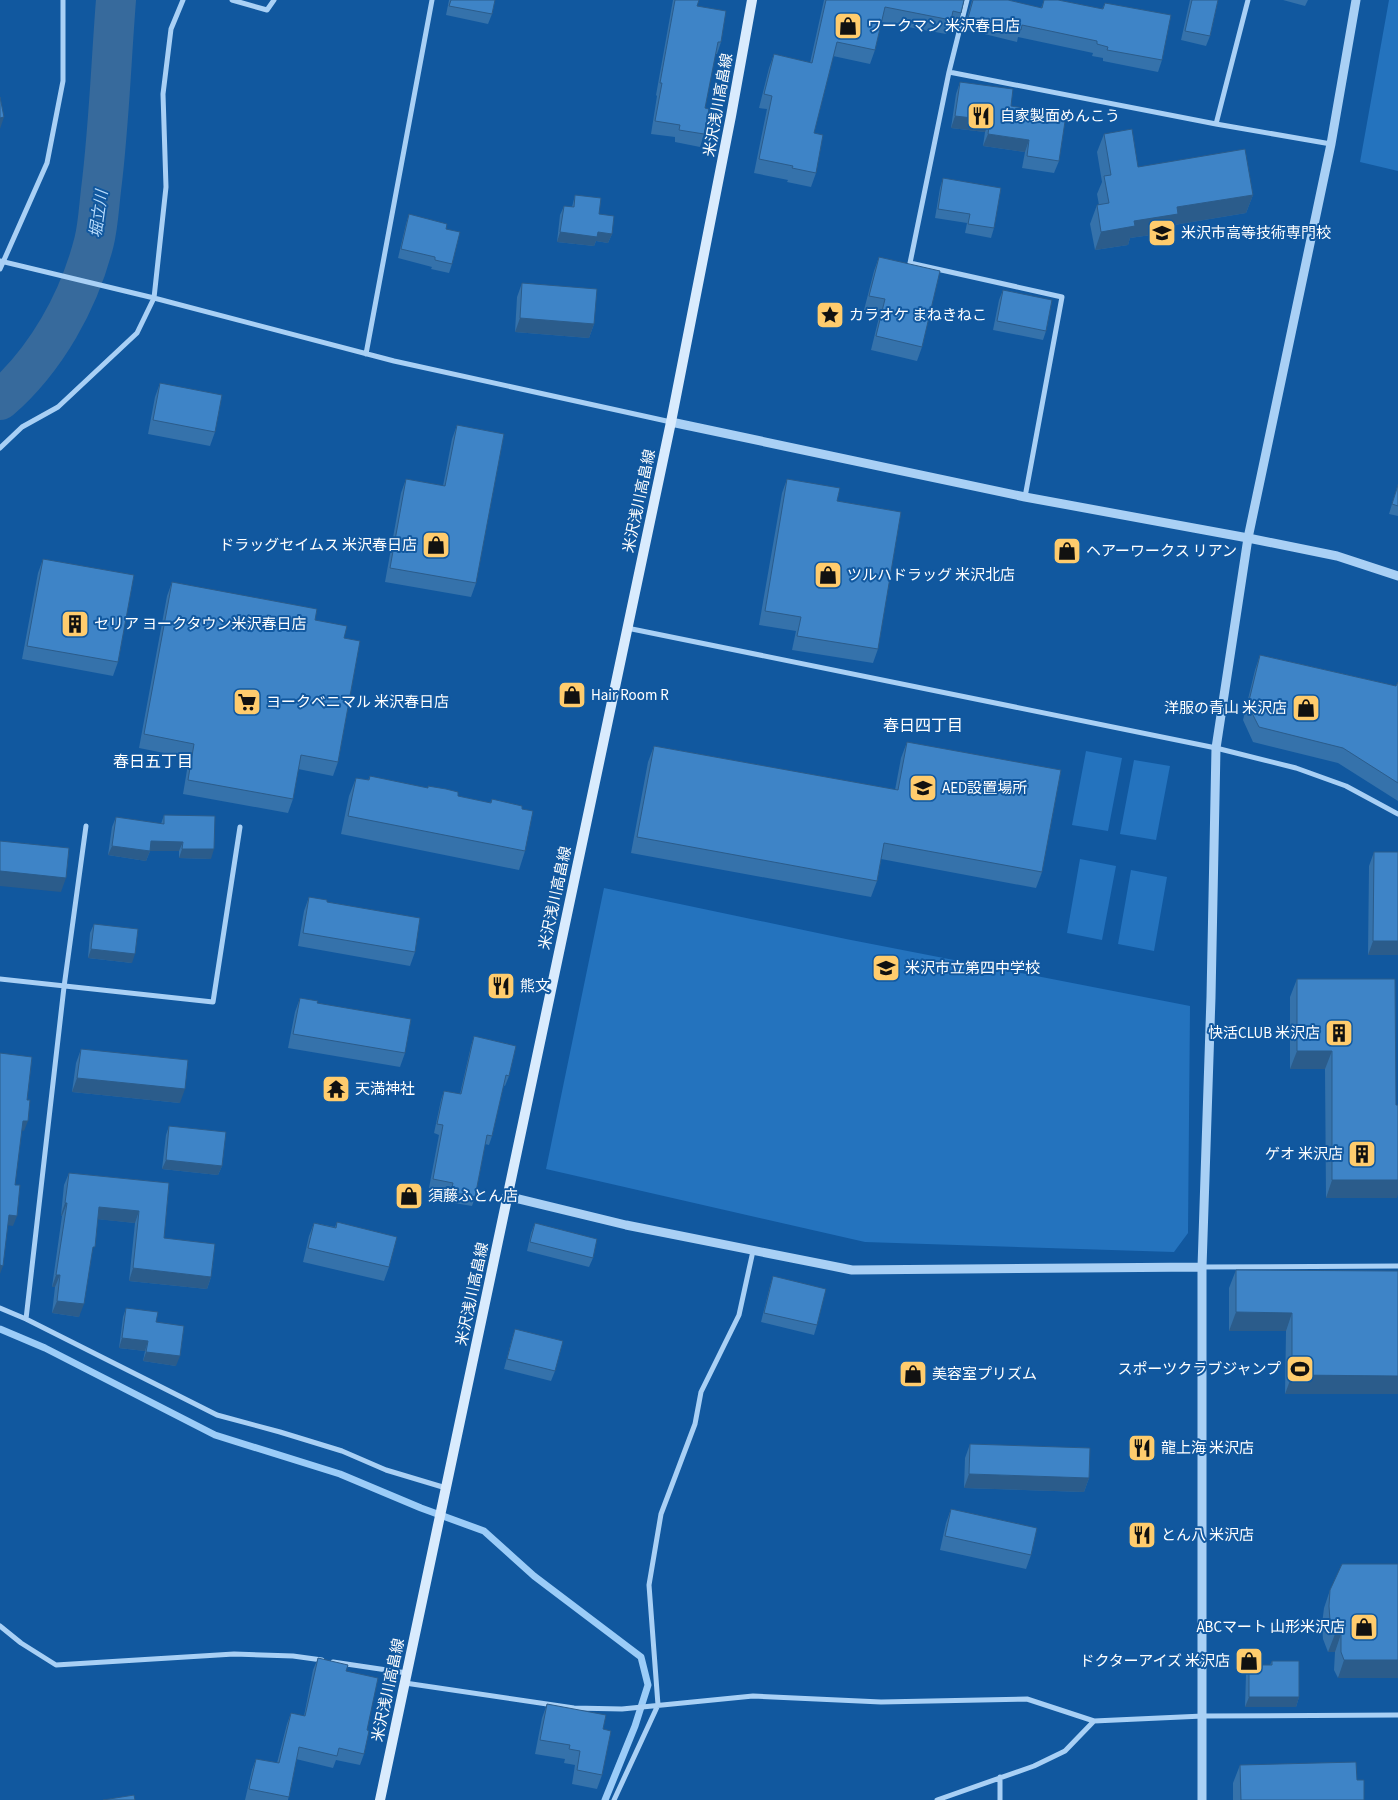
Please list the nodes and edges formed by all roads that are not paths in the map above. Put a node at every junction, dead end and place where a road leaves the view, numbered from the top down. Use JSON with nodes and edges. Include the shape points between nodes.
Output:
{"nodes":[{"id":1,"x":63,"y":0,"type":"edge"},
{"id":2,"x":183,"y":0,"type":"edge"},
{"id":3,"x":232,"y":0,"type":"edge"},
{"id":4,"x":274,"y":0,"type":"edge"},
{"id":5,"x":432,"y":0,"type":"edge"},
{"id":6,"x":752,"y":0,"type":"edge"},
{"id":7,"x":967,"y":0,"type":"edge"},
{"id":8,"x":1248,"y":0,"type":"edge"},
{"id":9,"x":1356,"y":0,"type":"edge"},
{"id":10,"x":949,"y":72,"type":"junction"},
{"id":11,"x":1216,"y":124,"type":"junction"},
{"id":12,"x":1331,"y":144,"type":"junction"},
{"id":13,"x":2,"y":261,"type":"edge"},
{"id":14,"x":0,"y":269,"type":"edge"},
{"id":15,"x":154,"y":298,"type":"junction"},
{"id":16,"x":366,"y":354,"type":"junction"},
{"id":17,"x":671,"y":422,"type":"junction"},
{"id":18,"x":0,"y":448,"type":"edge"},
{"id":19,"x":1025,"y":497,"type":"junction"},
{"id":20,"x":1248,"y":538,"type":"junction"},
{"id":21,"x":1398,"y":576,"type":"edge"},
{"id":22,"x":627,"y":628,"type":"junction"},
{"id":23,"x":1216,"y":748,"type":"junction"},
{"id":24,"x":1398,"y":814,"type":"edge"},
{"id":25,"x":86,"y":826,"type":"dead end"},
{"id":26,"x":240,"y":827,"type":"dead end"},
{"id":27,"x":0,"y":979,"type":"edge"},
{"id":28,"x":64,"y":987,"type":"junction"},
{"id":29,"x":508,"y":1196,"type":"junction"},
{"id":30,"x":753,"y":1251,"type":"junction"},
{"id":31,"x":1398,"y":1266,"type":"edge"},
{"id":32,"x":1202,"y":1267,"type":"junction"},
{"id":33,"x":0,"y":1308,"type":"edge"},
{"id":34,"x":26,"y":1319,"type":"junction"},
{"id":35,"x":446,"y":1488,"type":"junction"},
{"id":36,"x":0,"y":1626,"type":"edge"},
{"id":37,"x":406,"y":1678,"type":"junction"},
{"id":38,"x":658,"y":1705,"type":"junction"},
{"id":39,"x":1398,"y":1715,"type":"edge"},
{"id":40,"x":1202,"y":1716,"type":"junction"},
{"id":41,"x":1094,"y":1721,"type":"junction"},
{"id":42,"x":1000,"y":1777,"type":"junction"},
{"id":43,"x":380,"y":1800,"type":"edge"},
{"id":44,"x":614,"y":1800,"type":"edge"},
{"id":45,"x":937,"y":1800,"type":"edge"},
{"id":46,"x":1000,"y":1800,"type":"edge"},
{"id":47,"x":1202,"y":1800,"type":"edge"}],
"edges":[{"from":1,"to":13,"type":"street","via":[[63,81],[47,163]]},
{"from":2,"to":15,"type":"street","via":[[171,29],[164,94],[166,187]]},
{"from":3,"to":4,"type":"street","via":[[267,10]]},
{"from":5,"to":16,"type":"street"},
{"from":6,"to":17,"type":"main road","name":"米沢浅川高畠線"},
{"from":7,"to":10,"type":"street"},
{"from":8,"to":11,"type":"street"},
{"from":9,"to":12,"type":"street"},
{"from":10,"to":11,"type":"street"},
{"from":10,"to":19,"type":"street","via":[[910,263],[1062,297]]},
{"from":11,"to":12,"type":"street"},
{"from":12,"to":20,"type":"street"},
{"from":13,"to":14,"type":"street"},
{"from":13,"to":15,"type":"street"},
{"from":15,"to":16,"type":"street"},
{"from":15,"to":18,"type":"street","via":[[137,333],[58,408],[22,427]]},
{"from":16,"to":17,"type":"street"},
{"from":17,"to":19,"type":"street"},
{"from":17,"to":22,"type":"main road","name":"米沢浅川高畠線"},
{"from":19,"to":20,"type":"street"},
{"from":20,"to":21,"type":"street","via":[[1337,556]]},
{"from":20,"to":23,"type":"street"},
{"from":22,"to":23,"type":"street"},
{"from":22,"to":29,"type":"main road","name":"米沢浅川高畠線"},
{"from":23,"to":24,"type":"street","via":[[1296,768],[1346,786]]},
{"from":23,"to":32,"type":"street"},
{"from":25,"to":28,"type":"street"},
{"from":26,"to":28,"type":"street","via":[[213,1002]]},
{"from":27,"to":28,"type":"street"},
{"from":28,"to":34,"type":"street"},
{"from":29,"to":30,"type":"street"},
{"from":29,"to":35,"type":"main road","name":"米沢浅川高畠線"},
{"from":30,"to":32,"type":"street","via":[[852,1270]]},
{"from":30,"to":38,"type":"street","via":[[739,1315],[701,1392],[695,1424],[661,1514],[648,1585]]},
{"from":31,"to":32,"type":"street"},
{"from":32,"to":40,"type":"street"},
{"from":33,"to":34,"type":"street"},
{"from":34,"to":35,"type":"street","via":[[217,1415],[342,1451],[386,1470]]},
{"from":35,"to":37,"type":"main road","name":"米沢浅川高畠線"},
{"from":36,"to":37,"type":"street","via":[[56,1665],[234,1654],[293,1656]]},
{"from":37,"to":38,"type":"street","via":[[574,1708],[622,1709]]},
{"from":37,"to":43,"type":"main road","name":"米沢浅川高畠線"},
{"from":38,"to":41,"type":"street","via":[[752,1696],[881,1702],[1027,1699]]},
{"from":38,"to":44,"type":"street"},
{"from":39,"to":40,"type":"street"},
{"from":40,"to":41,"type":"street"},
{"from":40,"to":47,"type":"street"},
{"from":41,"to":42,"type":"street","via":[[1065,1751]]},
{"from":42,"to":45,"type":"street"},
{"from":42,"to":46,"type":"street"}]}
